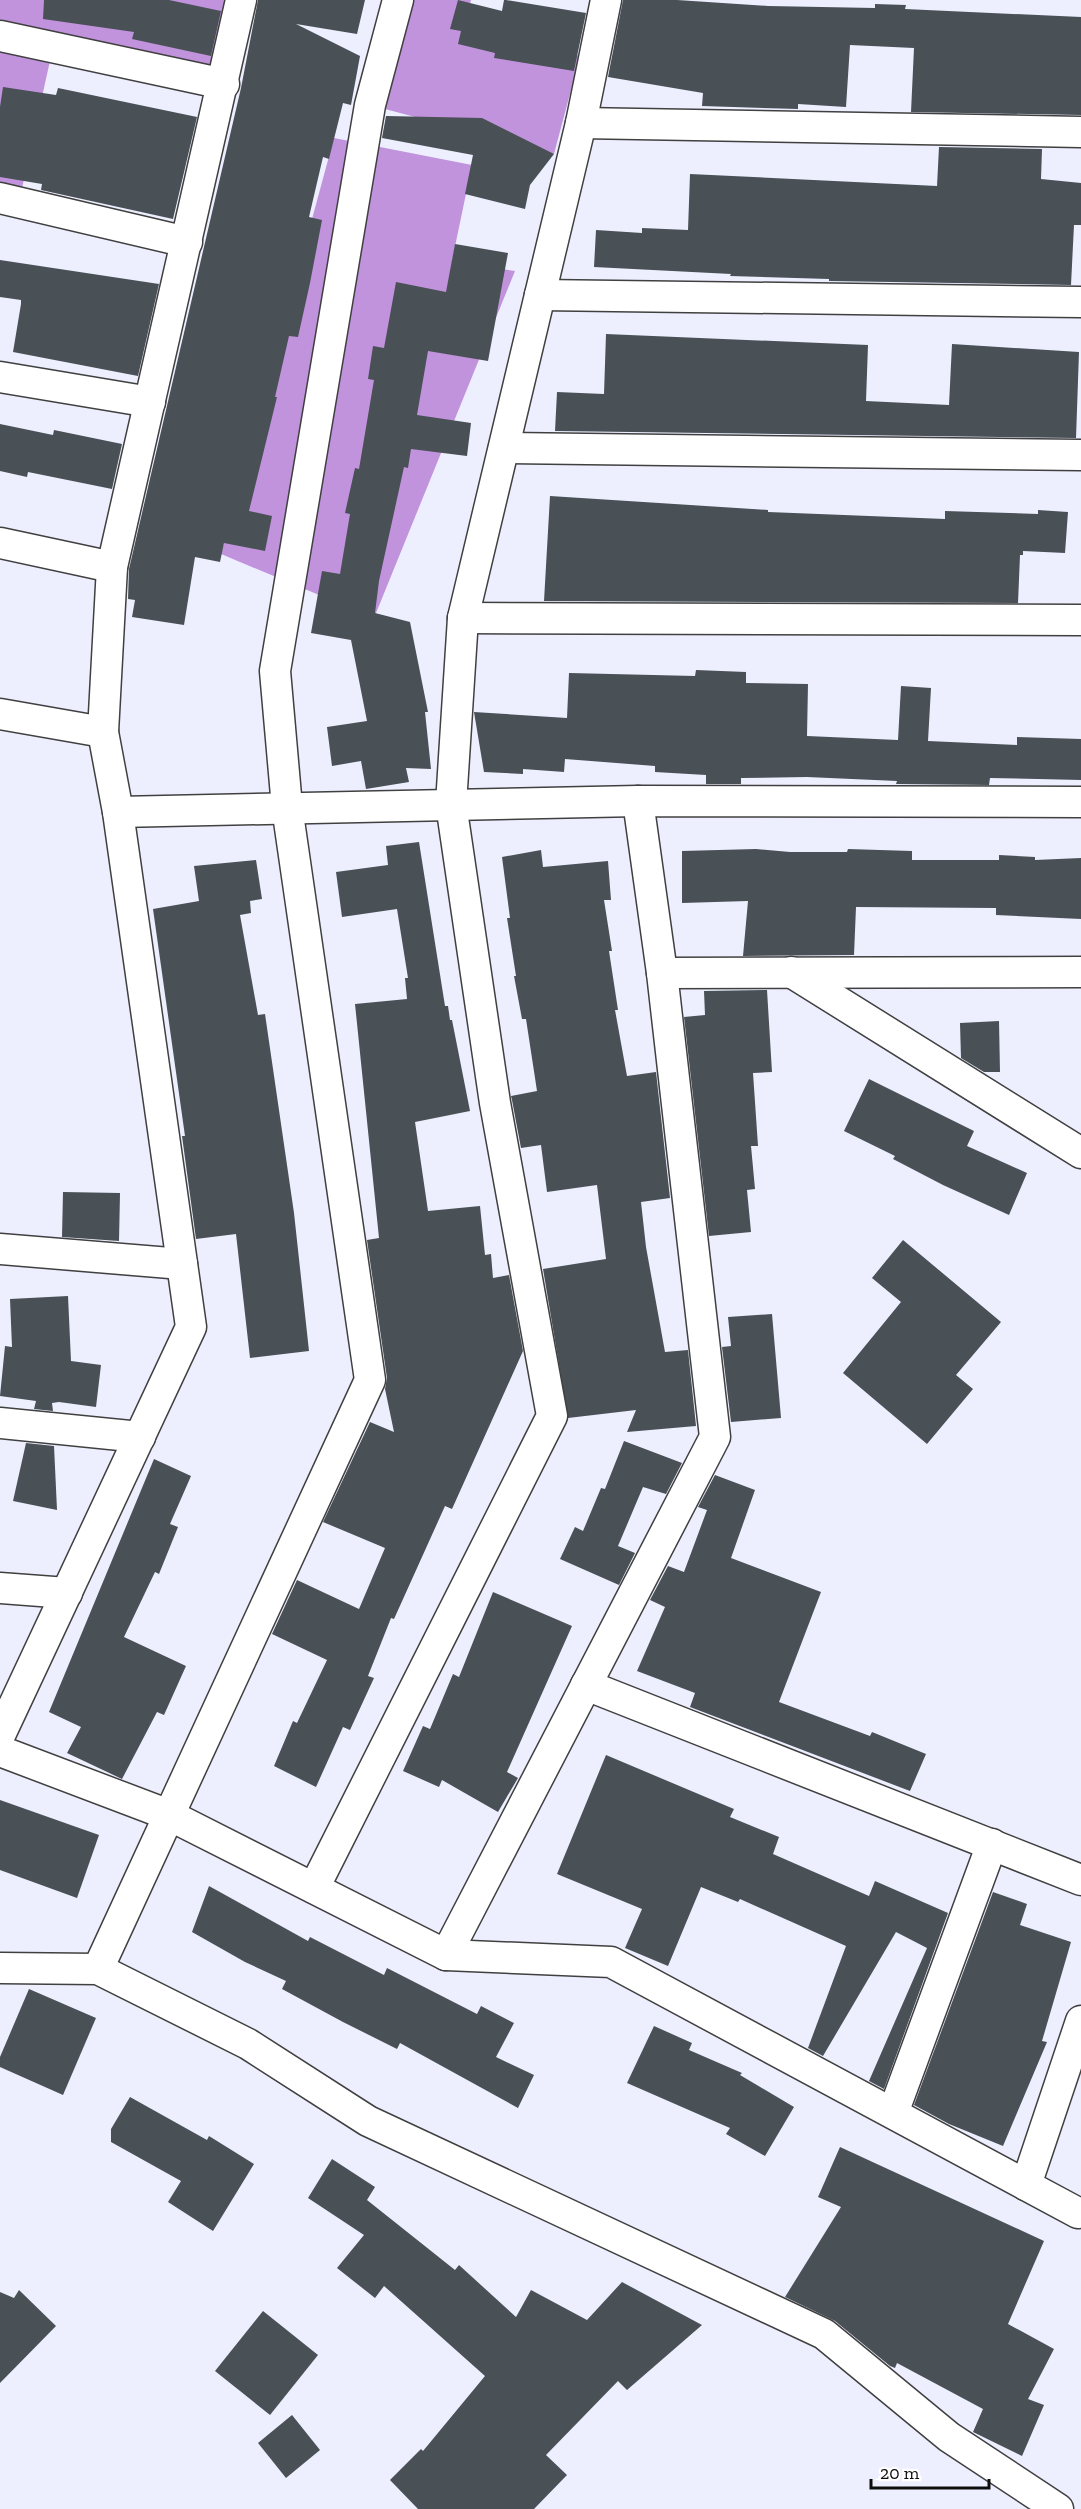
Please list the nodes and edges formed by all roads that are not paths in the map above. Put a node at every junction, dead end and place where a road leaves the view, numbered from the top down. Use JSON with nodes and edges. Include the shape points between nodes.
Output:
{"nodes":[{"id":1,"x":241,"y":0,"type":"edge"},
{"id":2,"x":398,"y":0,"type":"edge"},
{"id":3,"x":606,"y":0,"type":"edge"},
{"id":4,"x":0,"y":36,"type":"edge"},
{"id":5,"x":224,"y":84,"type":"junction"},
{"id":6,"x":581,"y":123,"type":"junction"},
{"id":7,"x":1081,"y":132,"type":"edge"},
{"id":8,"x":0,"y":198,"type":"edge"},
{"id":9,"x":187,"y":242,"type":"junction"},
{"id":10,"x":540,"y":295,"type":"junction"},
{"id":11,"x":1081,"y":302,"type":"edge"},
{"id":12,"x":0,"y":377,"type":"edge"},
{"id":13,"x":150,"y":402,"type":"junction"},
{"id":14,"x":504,"y":448,"type":"junction"},
{"id":15,"x":1081,"y":455,"type":"edge"},
{"id":16,"x":0,"y":543,"type":"edge"},
{"id":17,"x":112,"y":567,"type":"junction"},
{"id":18,"x":463,"y":618,"type":"junction"},
{"id":19,"x":1081,"y":620,"type":"edge"},
{"id":20,"x":0,"y":714,"type":"edge"},
{"id":21,"x":103,"y":732,"type":"junction"},
{"id":22,"x":638,"y":801,"type":"junction"},
{"id":23,"x":1081,"y":802,"type":"edge"},
{"id":24,"x":451,"y":804,"type":"junction"},
{"id":25,"x":287,"y":807,"type":"junction"},
{"id":26,"x":118,"y":812,"type":"junction"},
{"id":27,"x":790,"y":972,"type":"junction"},
{"id":28,"x":1081,"y":972,"type":"edge"},
{"id":29,"x":662,"y":973,"type":"junction"},
{"id":30,"x":1081,"y":1153,"type":"edge"},
{"id":31,"x":0,"y":1249,"type":"edge"},
{"id":32,"x":182,"y":1264,"type":"junction"},
{"id":33,"x":0,"y":1423,"type":"edge"},
{"id":34,"x":140,"y":1437,"type":"junction"},
{"id":35,"x":0,"y":1588,"type":"edge"},
{"id":36,"x":67,"y":1593,"type":"junction"},
{"id":37,"x":586,"y":1685,"type":"junction"},
{"id":38,"x":0,"y":1735,"type":"edge"},
{"id":39,"x":0,"y":1751,"type":"edge"},
{"id":40,"x":169,"y":1815,"type":"junction"},
{"id":41,"x":992,"y":1844,"type":"junction"},
{"id":42,"x":1081,"y":1880,"type":"edge"},
{"id":43,"x":314,"y":1888,"type":"junction"},
{"id":44,"x":446,"y":1956,"type":"junction"},
{"id":45,"x":0,"y":1968,"type":"edge"},
{"id":46,"x":98,"y":1969,"type":"junction"},
{"id":47,"x":1081,"y":2021,"type":"edge"},
{"id":48,"x":893,"y":2113,"type":"junction"},
{"id":49,"x":1026,"y":2185,"type":"junction"},
{"id":50,"x":1078,"y":2213,"type":"dead end"},
{"id":51,"x":1058,"y":2509,"type":"edge"}],
"edges":[{"from":1,"to":5,"type":"street"},
{"from":2,"to":25,"type":"street","via":[[370,105],[275,671]]},
{"from":3,"to":6,"type":"street"},
{"from":4,"to":5,"type":"street"},
{"from":5,"to":9,"type":"street"},
{"from":6,"to":7,"type":"street"},
{"from":6,"to":10,"type":"street"},
{"from":8,"to":9,"type":"street"},
{"from":9,"to":13,"type":"street"},
{"from":10,"to":11,"type":"street"},
{"from":10,"to":14,"type":"street"},
{"from":12,"to":13,"type":"street"},
{"from":13,"to":17,"type":"street"},
{"from":14,"to":15,"type":"street"},
{"from":14,"to":18,"type":"street"},
{"from":16,"to":17,"type":"street"},
{"from":17,"to":21,"type":"street"},
{"from":18,"to":19,"type":"street"},
{"from":18,"to":24,"type":"street"},
{"from":20,"to":21,"type":"street"},
{"from":21,"to":26,"type":"street"},
{"from":22,"to":23,"type":"street"},
{"from":22,"to":24,"type":"street"},
{"from":22,"to":29,"type":"street"},
{"from":24,"to":25,"type":"street"},
{"from":24,"to":43,"type":"street","via":[[495,1103],[552,1416]]},
{"from":25,"to":26,"type":"street"},
{"from":25,"to":40,"type":"street","via":[[370,1380]]},
{"from":26,"to":32,"type":"street"},
{"from":27,"to":28,"type":"street"},
{"from":27,"to":29,"type":"street"},
{"from":27,"to":30,"type":"street"},
{"from":29,"to":37,"type":"street","via":[[714,1437]]},
{"from":31,"to":32,"type":"street"},
{"from":32,"to":34,"type":"street","via":[[191,1327]]},
{"from":33,"to":34,"type":"street"},
{"from":34,"to":36,"type":"street"},
{"from":35,"to":36,"type":"street"},
{"from":36,"to":38,"type":"street"},
{"from":37,"to":41,"type":"street"},
{"from":37,"to":44,"type":"street"},
{"from":39,"to":40,"type":"street"},
{"from":40,"to":43,"type":"street"},
{"from":40,"to":46,"type":"street"},
{"from":41,"to":42,"type":"street"},
{"from":41,"to":48,"type":"street"},
{"from":43,"to":44,"type":"street"},
{"from":44,"to":48,"type":"street","via":[[611,1962]]},
{"from":45,"to":46,"type":"street"},
{"from":46,"to":51,"type":"street","via":[[248,2044],[368,2121],[824,2334],[949,2437]]},
{"from":47,"to":49,"type":"street"},
{"from":48,"to":49,"type":"street"},
{"from":49,"to":50,"type":"street"}]}
